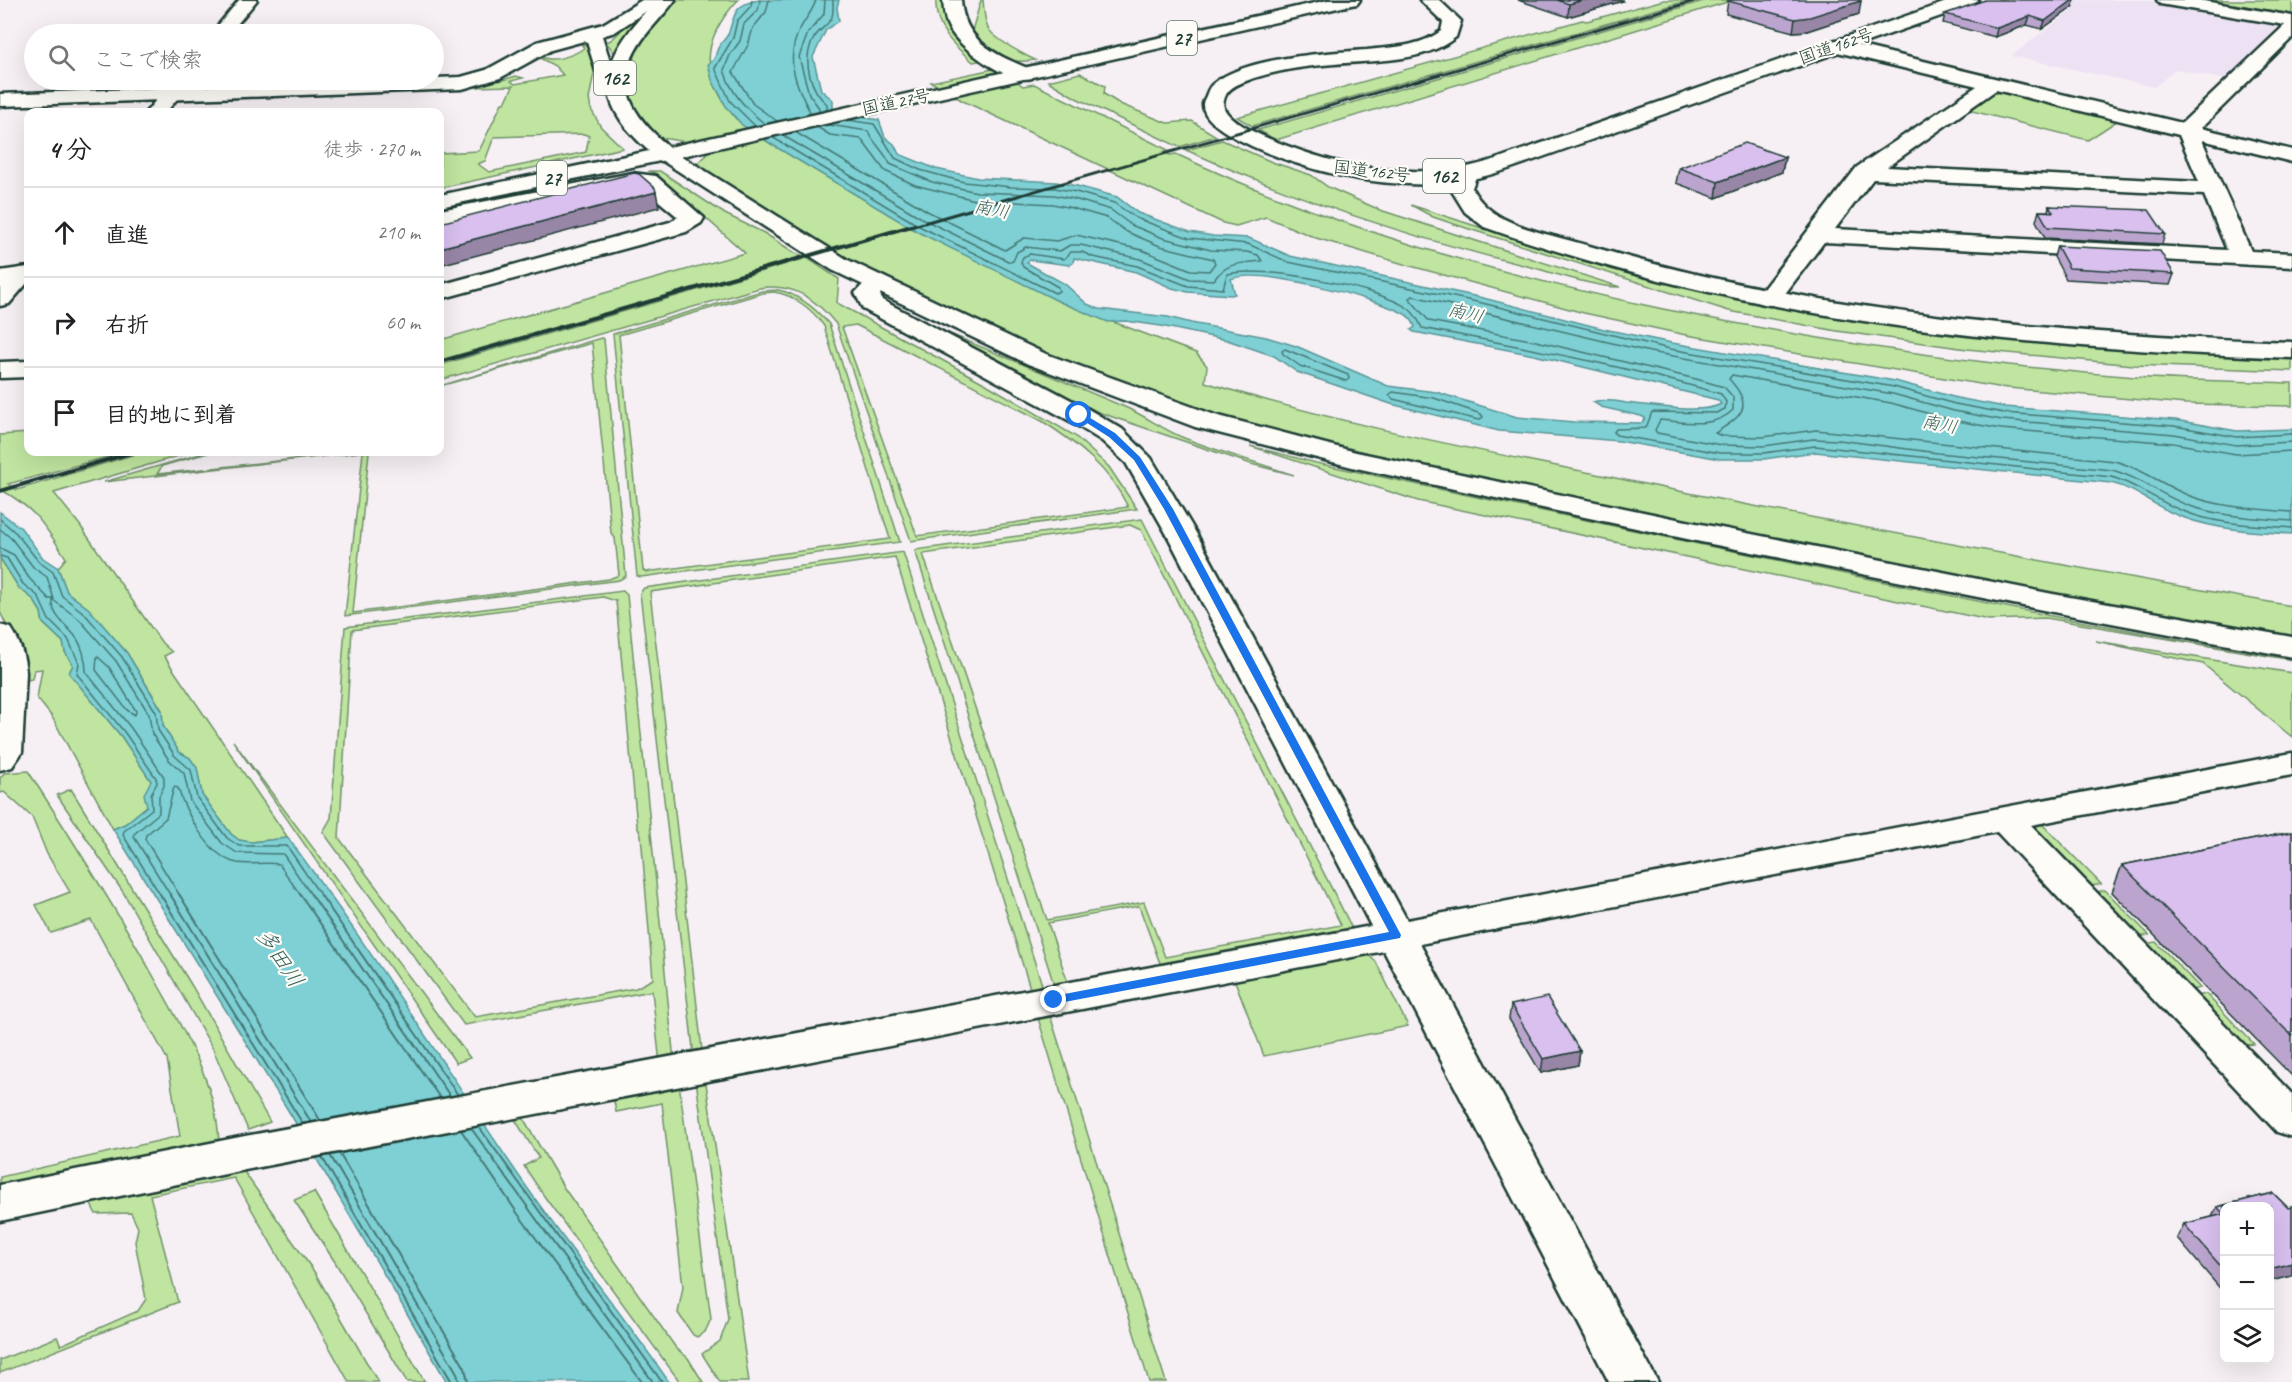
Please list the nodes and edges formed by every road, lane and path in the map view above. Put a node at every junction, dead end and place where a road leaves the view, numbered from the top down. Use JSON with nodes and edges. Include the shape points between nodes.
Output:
{"nodes":[{"id":1,"x":248,"y":0,"type":"edge"},
{"id":2,"x":654,"y":0,"type":"edge"},
{"id":3,"x":666,"y":0,"type":"edge"},
{"id":4,"x":952,"y":0,"type":"edge"},
{"id":5,"x":1351,"y":0,"type":"edge"},
{"id":6,"x":1429,"y":0,"type":"edge"},
{"id":7,"x":1969,"y":0,"type":"edge"},
{"id":8,"x":2166,"y":0,"type":"edge"},
{"id":9,"x":2292,"y":21,"type":"edge"},
{"id":10,"x":228,"y":24,"type":"edge"},
{"id":11,"x":2292,"y":28,"type":"edge"},
{"id":12,"x":585,"y":34,"type":"junction"},
{"id":13,"x":1836,"y":46,"type":"junction"},
{"id":14,"x":617,"y":72,"type":"junction"},
{"id":15,"x":1020,"y":75,"type":"junction"},
{"id":16,"x":444,"y":83,"type":"edge"},
{"id":17,"x":1992,"y":84,"type":"junction"},
{"id":18,"x":127,"y":90,"type":"edge"},
{"id":19,"x":175,"y":90,"type":"edge"},
{"id":20,"x":0,"y":100,"type":"edge"},
{"id":21,"x":159,"y":108,"type":"edge"},
{"id":22,"x":2187,"y":130,"type":"junction"},
{"id":23,"x":665,"y":154,"type":"junction"},
{"id":24,"x":2292,"y":156,"type":"edge"},
{"id":25,"x":1865,"y":172,"type":"junction"},
{"id":26,"x":1466,"y":174,"type":"junction"},
{"id":27,"x":2211,"y":189,"type":"junction"},
{"id":28,"x":444,"y":200,"type":"edge"},
{"id":29,"x":444,"y":216,"type":"edge"},
{"id":30,"x":1818,"y":235,"type":"junction"},
{"id":31,"x":2242,"y":257,"type":"junction"},
{"id":32,"x":2292,"y":260,"type":"edge"},
{"id":33,"x":20,"y":273,"type":"edge"},
{"id":34,"x":877,"y":284,"type":"junction"},
{"id":35,"x":444,"y":291,"type":"edge"},
{"id":36,"x":1769,"y":298,"type":"junction"},
{"id":37,"x":0,"y":299,"type":"edge"},
{"id":38,"x":2292,"y":350,"type":"edge"},
{"id":39,"x":24,"y":369,"type":"edge"},
{"id":40,"x":0,"y":370,"type":"edge"},
{"id":41,"x":0,"y":635,"type":"edge"},
{"id":42,"x":2292,"y":647,"type":"edge"},
{"id":43,"x":0,"y":759,"type":"edge"},
{"id":44,"x":2292,"y":764,"type":"edge"},
{"id":45,"x":2004,"y":818,"type":"junction"},
{"id":46,"x":1396,"y":935,"type":"junction"},
{"id":47,"x":2292,"y":1121,"type":"edge"},
{"id":48,"x":0,"y":1203,"type":"edge"},
{"id":49,"x":1634,"y":1382,"type":"edge"}],
"edges":[{"from":1,"to":10,"type":"main road"},
{"from":2,"to":12,"type":"main road","via":[[620,23]]},
{"from":3,"to":14,"type":"main road","number":"162","via":[[631,43]]},
{"from":4,"to":15,"type":"main road","via":[[954,19],[967,26],[966,40]]},
{"from":5,"to":15,"type":"main road","name":"国道27号","number":"27"},
{"from":6,"to":26,"type":"main road","name":"国道162号","number":"162","via":[[1453,25],[1450,33],[1438,41],[1393,53],[1257,70],[1222,84],[1214,94],[1213,104],[1223,121],[1253,138],[1311,161],[1377,175]]},
{"from":7,"to":13,"type":"main road","name":"国道162号","number":"162"},
{"from":8,"to":9,"type":"main road"},
{"from":11,"to":22,"type":"main road"},
{"from":12,"to":14,"type":"main road","via":[[595,39],[603,67]]},
{"from":12,"to":16,"type":"main road","via":[[544,46],[493,74],[462,83]]},
{"from":13,"to":17,"type":"main road"},
{"from":13,"to":26,"type":"main road","name":"国道162号","number":"162"},
{"from":14,"to":23,"type":"main road","number":"162","via":[[614,80],[625,113]]},
{"from":15,"to":23,"type":"main road","name":"国道27号","number":"27"},
{"from":17,"to":22,"type":"main road"},
{"from":17,"to":25,"type":"main road"},
{"from":18,"to":20,"type":"main road"},
{"from":19,"to":21,"type":"main road"},
{"from":22,"to":24,"type":"main road"},
{"from":22,"to":27,"type":"main road"},
{"from":23,"to":28,"type":"main road","name":"国道27号","number":"27"},
{"from":23,"to":34,"type":"main road","via":[[819,253]]},
{"from":25,"to":27,"type":"main road"},
{"from":25,"to":30,"type":"main road"},
{"from":26,"to":36,"type":"main road","via":[[1461,188],[1466,200],[1476,213],[1503,226],[1648,271]]},
{"from":27,"to":31,"type":"main road"},
{"from":29,"to":35,"type":"main road","via":[[632,179],[648,181],[693,218],[678,227]]},
{"from":30,"to":31,"type":"main road"},
{"from":30,"to":36,"type":"main road"},
{"from":31,"to":32,"type":"main road"},
{"from":33,"to":37,"type":"main road"},
{"from":34,"to":42,"type":"main road","via":[[1037,359],[1205,421],[1272,440],[1701,533]]},
{"from":34,"to":46,"type":"main road","via":[[867,293],[872,304],[1079,415],[1112,435],[1137,458],[1173,517]]},
{"from":36,"to":38,"type":"main road","via":[[2036,335]]},
{"from":39,"to":40,"type":"main road"},
{"from":41,"to":43,"type":"main road","via":[[10,673],[5,752]]},
{"from":44,"to":45,"type":"main road"},
{"from":45,"to":46,"type":"main road"},
{"from":45,"to":47,"type":"main road"},
{"from":46,"to":48,"type":"main road"},
{"from":46,"to":49,"type":"main road"}]}
